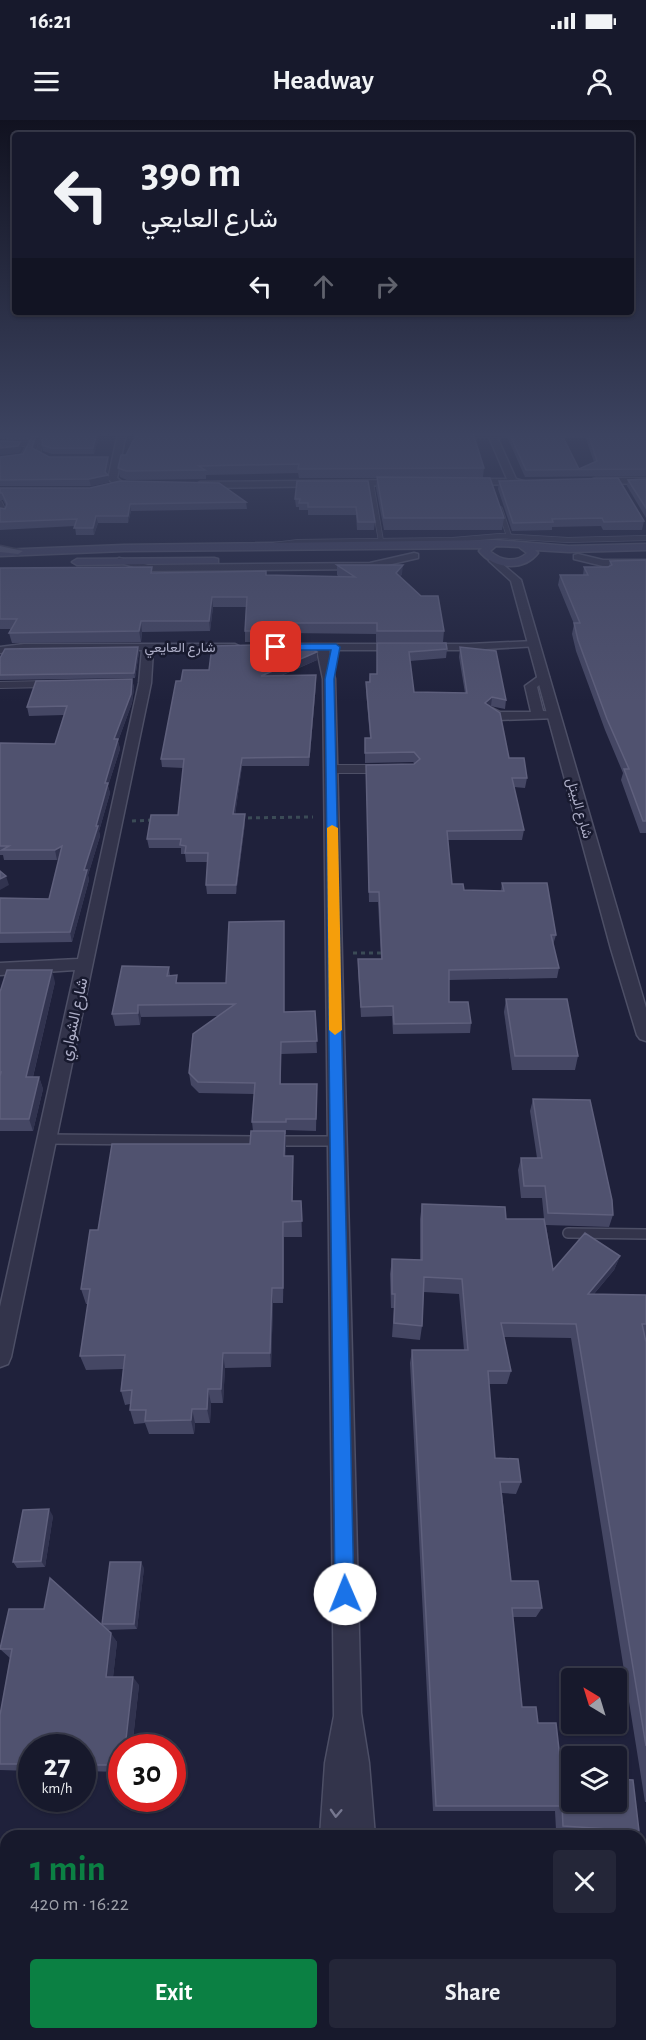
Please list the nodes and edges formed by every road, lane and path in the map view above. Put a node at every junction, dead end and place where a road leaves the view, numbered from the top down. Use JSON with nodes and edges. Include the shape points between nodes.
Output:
{"nodes":[{"id":1,"x":378,"y":523,"type":"edge"},
{"id":2,"x":505,"y":523,"type":"edge"},
{"id":3,"x":509,"y":536,"type":"junction"},
{"id":4,"x":646,"y":538,"type":"edge"},
{"id":5,"x":617,"y":539,"type":"junction"},
{"id":6,"x":381,"y":541,"type":"junction"},
{"id":7,"x":404,"y":541,"type":"junction"},
{"id":8,"x":489,"y":545,"type":"junction"},
{"id":9,"x":527,"y":546,"type":"junction"},
{"id":10,"x":646,"y":546,"type":"edge"},
{"id":11,"x":425,"y":547,"type":"junction"},
{"id":12,"x":596,"y":548,"type":"junction"},
{"id":13,"x":268,"y":549,"type":"junction"},
{"id":14,"x":0,"y":551,"type":"edge"},
{"id":15,"x":414,"y":556,"type":"joint"},
{"id":16,"x":646,"y":556,"type":"edge"},
{"id":17,"x":578,"y":557,"type":"junction"},
{"id":18,"x":491,"y":558,"type":"junction"},
{"id":19,"x":526,"y":560,"type":"junction"},
{"id":20,"x":119,"y":561,"type":"joint"},
{"id":21,"x":0,"y":562,"type":"edge"},
{"id":22,"x":646,"y":563,"type":"edge"},
{"id":23,"x":516,"y":580,"type":"junction"},
{"id":24,"x":154,"y":647,"type":"junction"},
{"id":25,"x":253,"y":647,"type":"edge"},
{"id":26,"x":276,"y":647,"type":"edge"},
{"id":27,"x":322,"y":647,"type":"junction"},
{"id":28,"x":336,"y":647,"type":"junction"},
{"id":29,"x":535,"y":647,"type":"junction"},
{"id":30,"x":0,"y":650,"type":"edge"},
{"id":31,"x":543,"y":677,"type":"junction"},
{"id":32,"x":329,"y":679,"type":"junction"},
{"id":33,"x":56,"y":684,"type":"edge"},
{"id":34,"x":0,"y":685,"type":"edge"},
{"id":35,"x":492,"y":712,"type":"edge"},
{"id":36,"x":538,"y":715,"type":"junction"},
{"id":37,"x":554,"y":715,"type":"junction"},
{"id":38,"x":389,"y":768,"type":"edge"},
{"id":39,"x":331,"y":769,"type":"junction"},
{"id":40,"x":332,"y":816,"type":"junction"},
{"id":41,"x":230,"y":819,"type":"edge"},
{"id":42,"x":161,"y":820,"type":"edge"},
{"id":43,"x":115,"y":821,"type":"junction"},
{"id":44,"x":394,"y":953,"type":"edge"},
{"id":45,"x":334,"y":954,"type":"junction"},
{"id":46,"x":0,"y":970,"type":"edge"},
{"id":47,"x":83,"y":971,"type":"junction"},
{"id":48,"x":645,"y":1026,"type":"edge"},
{"id":49,"x":47,"y":1139,"type":"junction"},
{"id":50,"x":337,"y":1141,"type":"junction"},
{"id":51,"x":568,"y":1233,"type":"dead end"},
{"id":52,"x":646,"y":1234,"type":"edge"},
{"id":53,"x":0,"y":1357,"type":"edge"},
{"id":54,"x":346,"y":1713,"type":"junction"},
{"id":55,"x":335,"y":1830,"type":"edge"},
{"id":56,"x":360,"y":1830,"type":"edge"}],
"edges":[{"from":1,"to":6,"type":"lane"},
{"from":2,"to":3,"type":"lane"},
{"from":3,"to":5,"type":"lane"},
{"from":3,"to":7,"type":"lane"},
{"from":4,"to":5,"type":"lane"},
{"from":5,"to":12,"type":"main road"},
{"from":6,"to":7,"type":"lane"},
{"from":6,"to":13,"type":"lane","via":[[289,542]]},
{"from":7,"to":11,"type":"main road"},
{"from":8,"to":9,"type":"main road","via":[[508,542]]},
{"from":8,"to":11,"type":"main road"},
{"from":8,"to":18,"type":"main road","via":[[484,551]]},
{"from":9,"to":12,"type":"main road"},
{"from":9,"to":19,"type":"main road","via":[[533,553]]},
{"from":10,"to":12,"type":"main road"},
{"from":11,"to":13,"type":"main road"},
{"from":13,"to":14,"type":"main road"},
{"from":15,"to":18,"type":"main road"},
{"from":15,"to":20,"type":"street","via":[[370,567],[148,568]]},
{"from":16,"to":17,"type":"main road"},
{"from":17,"to":19,"type":"main road"},
{"from":17,"to":22,"type":"street","via":[[603,563]]},
{"from":18,"to":19,"type":"main road"},
{"from":18,"to":23,"type":"street"},
{"from":19,"to":23,"type":"street"},
{"from":20,"to":21,"type":"main road"},
{"from":23,"to":29,"type":"street","name":"شارع البيتل"},
{"from":24,"to":25,"type":"street","name":"شارع العايعي"},
{"from":24,"to":30,"type":"street","name":"شارع العايعي"},
{"from":24,"to":43,"type":"street","name":"شارع الشواري","via":[[142,683]]},
{"from":26,"to":27,"type":"street"},
{"from":27,"to":28,"type":"street"},
{"from":27,"to":32,"type":"street"},
{"from":28,"to":29,"type":"street"},
{"from":28,"to":32,"type":"street"},
{"from":29,"to":31,"type":"street","name":"شارع البيتل"},
{"from":31,"to":36,"type":"street","via":[[531,686]]},
{"from":31,"to":37,"type":"street","name":"شارع البيتل"},
{"from":32,"to":39,"type":"street"},
{"from":33,"to":34,"type":"lane"},
{"from":35,"to":36,"type":"street","via":[[497,716]]},
{"from":36,"to":37,"type":"street"},
{"from":37,"to":48,"type":"street","name":"شارع البيتل","via":[[619,949]]},
{"from":38,"to":39,"type":"lane"},
{"from":39,"to":40,"type":"street"},
{"from":40,"to":41,"type":"path"},
{"from":40,"to":45,"type":"street"},
{"from":42,"to":43,"type":"path"},
{"from":43,"to":47,"type":"street","name":"شارع الشواري"},
{"from":44,"to":45,"type":"path"},
{"from":45,"to":50,"type":"street"},
{"from":46,"to":47,"type":"street"},
{"from":47,"to":49,"type":"street","name":"شارع الشواري"},
{"from":49,"to":50,"type":"lane"},
{"from":49,"to":53,"type":"street","name":"شارع الشواري"},
{"from":50,"to":54,"type":"street"},
{"from":51,"to":52,"type":"lane"},
{"from":54,"to":55,"type":"street","one_way":true},
{"from":54,"to":56,"type":"street","via":[[355,1763]]}]}
